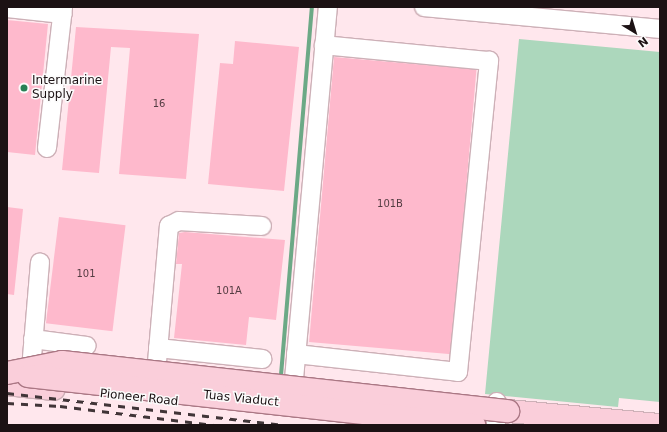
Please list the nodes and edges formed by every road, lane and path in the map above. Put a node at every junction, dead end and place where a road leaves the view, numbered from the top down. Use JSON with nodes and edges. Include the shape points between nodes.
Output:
{"nodes":[{"id":1,"x":328,"y":7,"type":"edge"},
{"id":2,"x":424,"y":7,"type":"edge"},
{"id":3,"x":7,"y":8,"type":"edge"},
{"id":4,"x":63,"y":10,"type":"edge"},
{"id":5,"x":581,"y":14,"type":"edge"},
{"id":6,"x":660,"y":29,"type":"edge"},
{"id":7,"x":324,"y":45,"type":"junction"},
{"id":8,"x":47,"y":148,"type":"dead end"},
{"id":9,"x":262,"y":226,"type":"dead end"},
{"id":10,"x":40,"y":262,"type":"dead end"},
{"id":11,"x":33,"y":339,"type":"junction"},
{"id":12,"x":86,"y":346,"type":"dead end"},
{"id":13,"x":158,"y":348,"type":"junction"},
{"id":14,"x":296,"y":354,"type":"junction"},
{"id":15,"x":262,"y":359,"type":"dead end"},
{"id":16,"x":7,"y":373,"type":"edge"},
{"id":17,"x":7,"y":384,"type":"edge"},
{"id":18,"x":30,"y":386,"type":"junction"},
{"id":19,"x":154,"y":400,"type":"junction"},
{"id":20,"x":497,"y":402,"type":"dead end"},
{"id":21,"x":291,"y":414,"type":"junction"},
{"id":22,"x":390,"y":425,"type":"edge"},
{"id":23,"x":474,"y":425,"type":"edge"},
{"id":24,"x":496,"y":425,"type":"edge"},
{"id":25,"x":660,"y":425,"type":"edge"}],
"edges":[{"from":1,"to":7,"type":"street"},
{"from":2,"to":5,"type":"street"},
{"from":3,"to":4,"type":"street"},
{"from":4,"to":8,"type":"street"},
{"from":5,"to":6,"type":"street"},
{"from":7,"to":14,"type":"street"},
{"from":7,"to":14,"type":"street","via":[[489,61],[458,372]]},
{"from":9,"to":13,"type":"street","via":[[179,221],[169,226]]},
{"from":10,"to":11,"type":"street"},
{"from":11,"to":12,"type":"street"},
{"from":11,"to":18,"type":"street"},
{"from":13,"to":15,"type":"street"},
{"from":13,"to":19,"type":"street"},
{"from":14,"to":21,"type":"street"},
{"from":16,"to":23,"type":"main road","name":"Tuas Viaduct","bridge":true},
{"from":16,"to":25,"type":"main road","bridge":true,"via":[[62,362],[385,399]]},
{"from":17,"to":18,"type":"main road","name":"Pioneer Road"},
{"from":18,"to":19,"type":"main road","name":"Pioneer Road"},
{"from":19,"to":21,"type":"main road","name":"Pioneer Road"},
{"from":20,"to":24,"type":"street"},
{"from":21,"to":22,"type":"main road","name":"Pioneer Road"}]}
